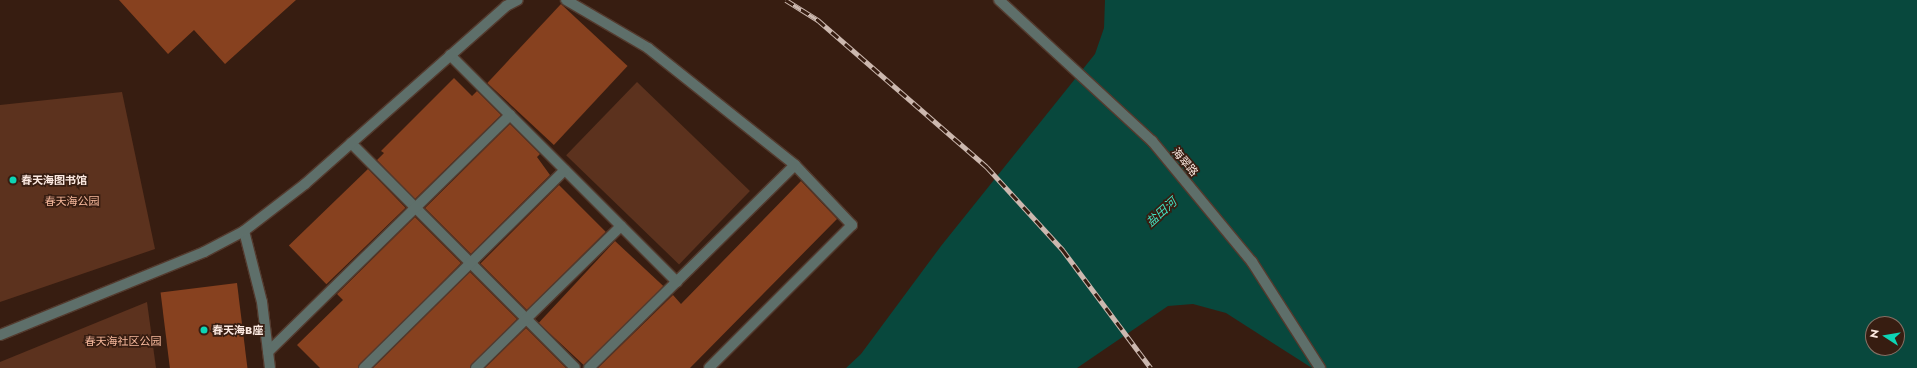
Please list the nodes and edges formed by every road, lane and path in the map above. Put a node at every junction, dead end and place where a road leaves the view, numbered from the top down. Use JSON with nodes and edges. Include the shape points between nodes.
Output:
{"nodes":[{"id":1,"x":518,"y":0,"type":"edge"},
{"id":2,"x":566,"y":0,"type":"edge"},
{"id":3,"x":999,"y":0,"type":"edge"},
{"id":4,"x":450,"y":55,"type":"junction"},
{"id":5,"x":510,"y":116,"type":"junction"},
{"id":6,"x":351,"y":143,"type":"junction"},
{"id":7,"x":795,"y":165,"type":"junction"},
{"id":8,"x":565,"y":170,"type":"junction"},
{"id":9,"x":417,"y":210,"type":"junction"},
{"id":10,"x":621,"y":226,"type":"junction"},
{"id":11,"x":244,"y":231,"type":"junction"},
{"id":12,"x":471,"y":264,"type":"junction"},
{"id":13,"x":677,"y":282,"type":"junction"},
{"id":14,"x":526,"y":319,"type":"junction"},
{"id":15,"x":0,"y":335,"type":"edge"},
{"id":16,"x":268,"y":352,"type":"junction"},
{"id":17,"x":270,"y":368,"type":"edge"},
{"id":18,"x":364,"y":368,"type":"edge"},
{"id":19,"x":476,"y":368,"type":"edge"},
{"id":20,"x":575,"y":368,"type":"edge"},
{"id":21,"x":589,"y":368,"type":"edge"},
{"id":22,"x":709,"y":368,"type":"edge"},
{"id":23,"x":1320,"y":368,"type":"edge"}],
"edges":[{"from":1,"to":4,"type":"street","via":[[506,6]]},
{"from":2,"to":7,"type":"street","via":[[648,48]]},
{"from":3,"to":23,"type":"street","name":"海翠路","via":[[1152,141],[1252,262]]},
{"from":4,"to":5,"type":"street"},
{"from":4,"to":6,"type":"street"},
{"from":5,"to":8,"type":"street"},
{"from":5,"to":9,"type":"street"},
{"from":6,"to":9,"type":"street"},
{"from":6,"to":11,"type":"street"},
{"from":7,"to":13,"type":"street"},
{"from":7,"to":22,"type":"street","via":[[852,224]]},
{"from":8,"to":10,"type":"street"},
{"from":8,"to":12,"type":"street"},
{"from":9,"to":12,"type":"street"},
{"from":9,"to":16,"type":"street"},
{"from":10,"to":13,"type":"street"},
{"from":10,"to":14,"type":"street"},
{"from":11,"to":15,"type":"street","via":[[204,252]]},
{"from":11,"to":16,"type":"street","via":[[262,302]]},
{"from":12,"to":14,"type":"street"},
{"from":12,"to":18,"type":"street"},
{"from":13,"to":21,"type":"street"},
{"from":14,"to":19,"type":"street"},
{"from":14,"to":20,"type":"street"},
{"from":16,"to":17,"type":"street"}]}
